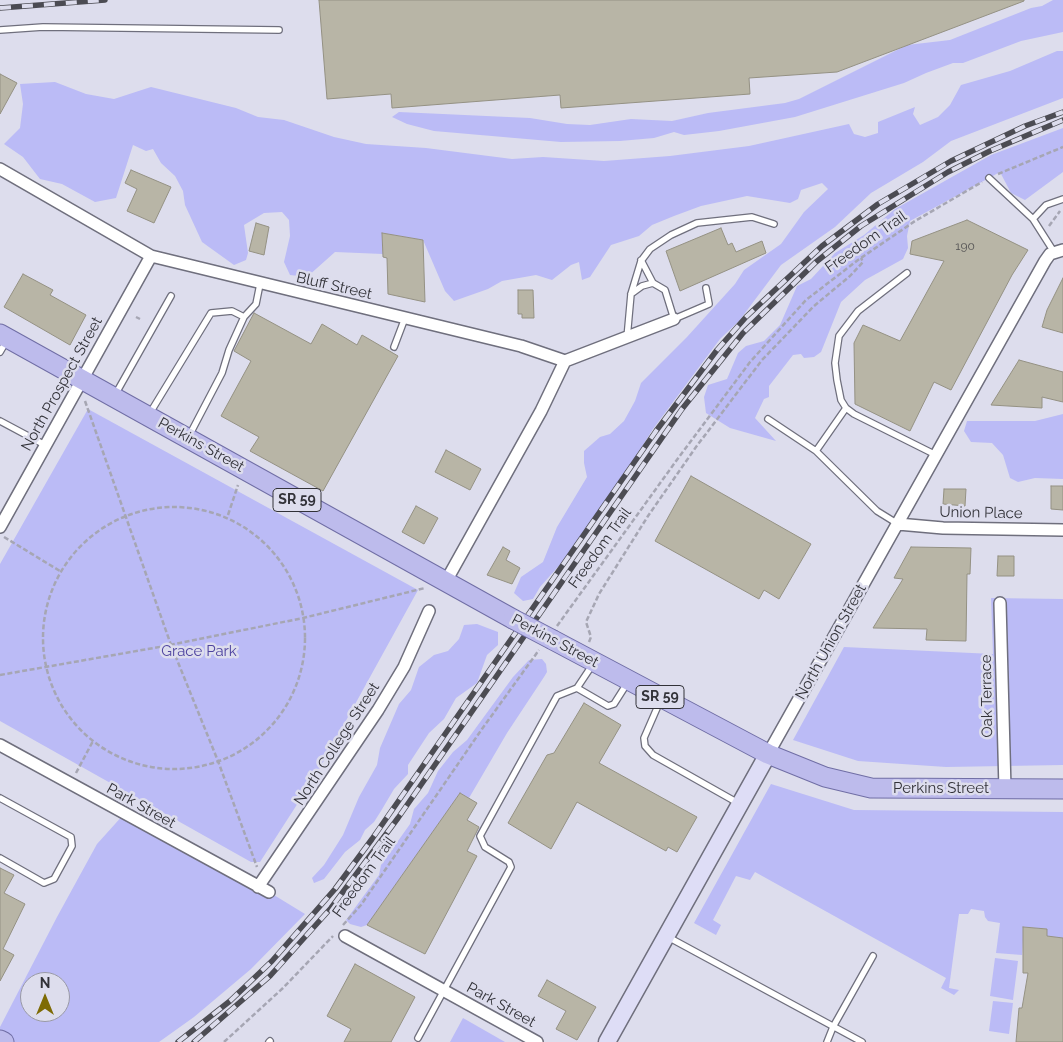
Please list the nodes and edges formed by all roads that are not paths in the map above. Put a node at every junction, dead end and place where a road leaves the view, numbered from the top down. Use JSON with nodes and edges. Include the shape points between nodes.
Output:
{"nodes":[{"id":1,"x":0,"y":30,"type":"edge"},
{"id":2,"x":279,"y":30,"type":"dead end"},
{"id":3,"x":0,"y":169,"type":"edge"},
{"id":4,"x":989,"y":178,"type":"road end"},
{"id":5,"x":1063,"y":199,"type":"edge"},
{"id":6,"x":1033,"y":219,"type":"junction"},
{"id":7,"x":774,"y":224,"type":"dead end"},
{"id":8,"x":1058,"y":251,"type":"edge"},
{"id":9,"x":151,"y":256,"type":"junction"},
{"id":10,"x":641,"y":260,"type":"junction"},
{"id":11,"x":907,"y":273,"type":"dead end"},
{"id":12,"x":653,"y":283,"type":"junction"},
{"id":13,"x":260,"y":284,"type":"junction"},
{"id":14,"x":706,"y":288,"type":"dead end"},
{"id":15,"x":631,"y":294,"type":"junction"},
{"id":16,"x":171,"y":296,"type":"dead end"},
{"id":17,"x":244,"y":317,"type":"junction"},
{"id":18,"x":405,"y":318,"type":"junction"},
{"id":19,"x":674,"y":319,"type":"junction"},
{"id":20,"x":627,"y":338,"type":"junction"},
{"id":21,"x":2,"y":341,"type":"edge"},
{"id":22,"x":394,"y":347,"type":"dead end"},
{"id":23,"x":565,"y":361,"type":"junction"},
{"id":24,"x":80,"y":381,"type":"junction"},
{"id":25,"x":114,"y":397,"type":"junction"},
{"id":26,"x":846,"y":408,"type":"junction"},
{"id":27,"x":149,"y":416,"type":"junction"},
{"id":28,"x":768,"y":419,"type":"dead end"},
{"id":29,"x":0,"y":421,"type":"edge"},
{"id":30,"x":188,"y":438,"type":"junction"},
{"id":31,"x":45,"y":444,"type":"junction"},
{"id":32,"x":816,"y":451,"type":"junction"},
{"id":33,"x":936,"y":454,"type":"junction"},
{"id":34,"x":898,"y":524,"type":"junction"},
{"id":35,"x":0,"y":527,"type":"edge"},
{"id":36,"x":1063,"y":530,"type":"edge"},
{"id":37,"x":445,"y":583,"type":"junction"},
{"id":38,"x":1000,"y":602,"type":"dead end"},
{"id":39,"x":429,"y":611,"type":"dead end"},
{"id":40,"x":588,"y":659,"type":"junction"},
{"id":41,"x":628,"y":680,"type":"junction"},
{"id":42,"x":577,"y":688,"type":"junction"},
{"id":43,"x":662,"y":698,"type":"junction"},
{"id":44,"x":0,"y":745,"type":"edge"},
{"id":45,"x":768,"y":754,"type":"junction"},
{"id":46,"x":1005,"y":789,"type":"junction"},
{"id":47,"x":1063,"y":789,"type":"edge"},
{"id":48,"x":0,"y":798,"type":"edge"},
{"id":49,"x":740,"y":804,"type":"junction"},
{"id":50,"x":0,"y":858,"type":"edge"},
{"id":51,"x":260,"y":883,"type":"junction"},
{"id":52,"x":268,"y":892,"type":"dead end"},
{"id":53,"x":340,"y":933,"type":"road end"},
{"id":54,"x":666,"y":936,"type":"junction"},
{"id":55,"x":873,"y":956,"type":"dead end"},
{"id":56,"x":443,"y":990,"type":"junction"},
{"id":57,"x":833,"y":1027,"type":"junction"},
{"id":58,"x":418,"y":1038,"type":"dead end"},
{"id":59,"x":0,"y":1040,"type":"edge"},
{"id":60,"x":4,"y":1042,"type":"edge"},
{"id":61,"x":537,"y":1042,"type":"edge"},
{"id":62,"x":607,"y":1042,"type":"edge"},
{"id":63,"x":827,"y":1042,"type":"edge"},
{"id":64,"x":862,"y":1042,"type":"edge"}],
"edges":[{"from":1,"to":2,"type":"lane","via":[[42,27]]},
{"from":3,"to":9,"type":"street","name":"Bluff Street"},
{"from":4,"to":6,"type":"lane"},
{"from":5,"to":6,"type":"lane","via":[[1046,205]]},
{"from":6,"to":8,"type":"lane"},
{"from":7,"to":10,"type":"lane","via":[[752,217],[697,223],[671,235],[650,249]]},
{"from":8,"to":33,"type":"street","name":"North Union Street","via":[[1045,261]]},
{"from":9,"to":13,"type":"street","name":"Bluff Street"},
{"from":9,"to":24,"type":"street","name":"North Prospect Street"},
{"from":10,"to":12,"type":"lane"},
{"from":10,"to":15,"type":"lane"},
{"from":11,"to":26,"type":"lane","via":[[858,311],[839,336],[835,363]]},
{"from":12,"to":15,"type":"lane"},
{"from":12,"to":19,"type":"lane","via":[[665,290]]},
{"from":13,"to":17,"type":"lane","via":[[256,304]]},
{"from":13,"to":18,"type":"street","name":"Bluff Street"},
{"from":14,"to":19,"type":"lane","via":[[710,304]]},
{"from":15,"to":20,"type":"lane"},
{"from":16,"to":25,"type":"lane"},
{"from":17,"to":27,"type":"lane","via":[[232,311],[210,313]]},
{"from":17,"to":30,"type":"lane","via":[[222,374]]},
{"from":18,"to":22,"type":"lane"},
{"from":18,"to":23,"type":"street","name":"Bluff Street","via":[[521,346]]},
{"from":19,"to":20,"type":"street"},
{"from":20,"to":23,"type":"street"},
{"from":21,"to":24,"type":"main road","number":"SR 59"},
{"from":23,"to":37,"type":"street","via":[[542,411]]},
{"from":24,"to":25,"type":"main road","name":"Perkins Street","number":"SR 59"},
{"from":24,"to":31,"type":"street","name":"North Prospect Street"},
{"from":25,"to":27,"type":"main road","name":"Perkins Street","number":"SR 59"},
{"from":26,"to":32,"type":"lane"},
{"from":26,"to":33,"type":"lane"},
{"from":27,"to":30,"type":"main road","name":"Perkins Street","number":"SR 59"},
{"from":28,"to":32,"type":"lane"},
{"from":29,"to":31,"type":"lane"},
{"from":30,"to":37,"type":"main road","name":"Perkins Street","number":"SR 59"},
{"from":31,"to":35,"type":"street","name":"North Prospect Street"},
{"from":32,"to":34,"type":"lane","via":[[877,511]]},
{"from":33,"to":34,"type":"street","name":"North Union Street"},
{"from":34,"to":36,"type":"street","name":"Union Place"},
{"from":34,"to":45,"type":"street","name":"North Union Street"},
{"from":37,"to":40,"type":"main road","name":"Perkins Street","number":"SR 59","bridge":true},
{"from":38,"to":46,"type":"street","name":"Oak Terrace"},
{"from":39,"to":51,"type":"street","name":"North College Street","via":[[404,667],[378,710]]},
{"from":40,"to":41,"type":"main road","name":"Perkins Street","number":"SR 59"},
{"from":40,"to":42,"type":"lane"},
{"from":41,"to":42,"type":"lane","via":[[614,704],[608,706]]},
{"from":41,"to":43,"type":"main road","name":"Perkins Street","number":"SR 59"},
{"from":42,"to":56,"type":"lane","via":[[558,696],[480,836],[485,847],[511,866]]},
{"from":43,"to":45,"type":"main road","name":"Perkins Street","number":"SR 59"},
{"from":43,"to":49,"type":"lane","via":[[644,738],[645,746],[653,755]]},
{"from":44,"to":51,"type":"street","name":"Park Street"},
{"from":45,"to":46,"type":"main road","name":"Perkins Street","number":"SR 59","via":[[825,777],[871,788]]},
{"from":45,"to":49,"type":"street","name":"North Union Street"},
{"from":46,"to":47,"type":"main road","name":"Perkins Street","number":"SR 59"},
{"from":48,"to":50,"type":"lane","via":[[71,837],[72,846],[54,879],[44,883]]},
{"from":49,"to":54,"type":"street","name":"North Union Street"},
{"from":51,"to":52,"type":"street","name":"Park Street"},
{"from":53,"to":56,"type":"street","name":"Park Street"},
{"from":54,"to":57,"type":"lane"},
{"from":54,"to":62,"type":"street","name":"North Union Street"},
{"from":55,"to":57,"type":"lane"},
{"from":56,"to":58,"type":"lane"},
{"from":56,"to":61,"type":"street","name":"Park Street"},
{"from":57,"to":63,"type":"lane"},
{"from":57,"to":64,"type":"lane"},
{"from":59,"to":60,"type":"main road"}]}
